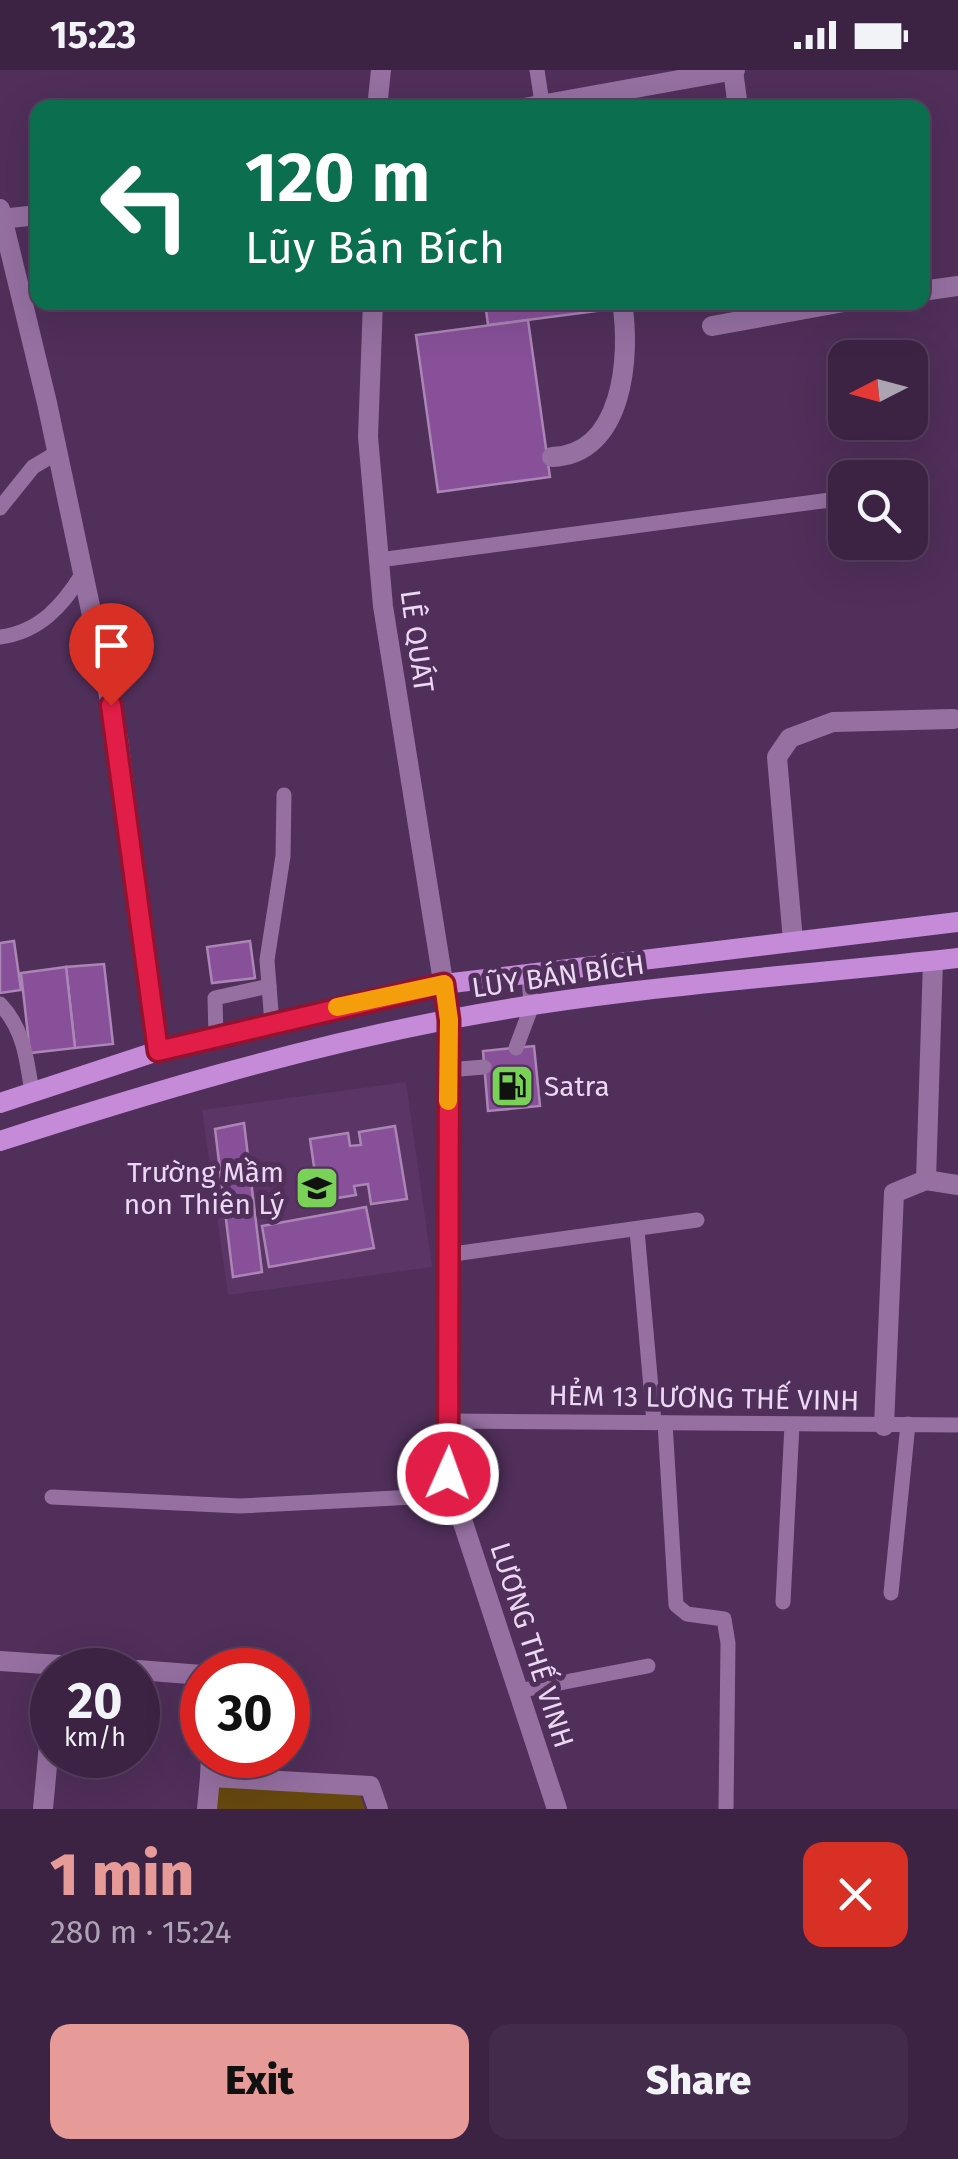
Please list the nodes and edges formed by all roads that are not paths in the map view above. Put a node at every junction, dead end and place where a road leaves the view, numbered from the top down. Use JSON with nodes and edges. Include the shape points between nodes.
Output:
{"nodes":[{"id":1,"x":381,"y":70,"type":"edge"},
{"id":2,"x":536,"y":70,"type":"edge"},
{"id":3,"x":734,"y":70,"type":"edge"},
{"id":4,"x":378,"y":100,"type":"edge"},
{"id":5,"x":533,"y":100,"type":"edge"},
{"id":6,"x":562,"y":100,"type":"edge"},
{"id":7,"x":737,"y":100,"type":"edge"},
{"id":8,"x":30,"y":215,"type":"edge"},
{"id":9,"x":1,"y":216,"type":"edge"},
{"id":10,"x":958,"y":286,"type":"edge"},
{"id":11,"x":930,"y":289,"type":"edge"},
{"id":12,"x":373,"y":310,"type":"edge"},
{"id":13,"x":622,"y":310,"type":"edge"},
{"id":14,"x":764,"y":310,"type":"edge"},
{"id":15,"x":712,"y":326,"type":"dead end"},
{"id":16,"x":58,"y":452,"type":"junction"},
{"id":17,"x":552,"y":457,"type":"dead end"},
{"id":18,"x":828,"y":500,"type":"edge"},
{"id":19,"x":0,"y":508,"type":"edge"},
{"id":20,"x":378,"y":560,"type":"junction"},
{"id":21,"x":83,"y":572,"type":"junction"},
{"id":22,"x":0,"y":637,"type":"edge"},
{"id":23,"x":953,"y":719,"type":"dead end"},
{"id":24,"x":284,"y":794,"type":"dead end"},
{"id":25,"x":958,"y":922,"type":"edge"},
{"id":26,"x":793,"y":941,"type":"junction"},
{"id":27,"x":958,"y":958,"type":"edge"},
{"id":28,"x":932,"y":961,"type":"junction"},
{"id":29,"x":528,"y":973,"type":"junction"},
{"id":30,"x":444,"y":984,"type":"junction"},
{"id":31,"x":269,"y":986,"type":"junction"},
{"id":32,"x":0,"y":1004,"type":"edge"},
{"id":33,"x":531,"y":1008,"type":"junction"},
{"id":34,"x":449,"y":1020,"type":"junction"},
{"id":35,"x":272,"y":1024,"type":"junction"},
{"id":36,"x":216,"y":1037,"type":"junction"},
{"id":37,"x":516,"y":1048,"type":"dead end"},
{"id":38,"x":158,"y":1051,"type":"junction"},
{"id":39,"x":484,"y":1066,"type":"dead end"},
{"id":40,"x":448,"y":1070,"type":"junction"},
{"id":41,"x":32,"y":1092,"type":"junction"},
{"id":42,"x":0,"y":1103,"type":"edge"},
{"id":43,"x":0,"y":1141,"type":"edge"},
{"id":44,"x":926,"y":1180,"type":"junction"},
{"id":45,"x":958,"y":1185,"type":"edge"},
{"id":46,"x":696,"y":1220,"type":"dead end"},
{"id":47,"x":637,"y":1230,"type":"junction"},
{"id":48,"x":446,"y":1255,"type":"junction"},
{"id":49,"x":449,"y":1420,"type":"junction"},
{"id":50,"x":660,"y":1423,"type":"junction"},
{"id":51,"x":792,"y":1424,"type":"junction"},
{"id":52,"x":908,"y":1424,"type":"junction"},
{"id":53,"x":958,"y":1425,"type":"edge"},
{"id":54,"x":884,"y":1426,"type":"junction"},
{"id":55,"x":454,"y":1495,"type":"junction"},
{"id":56,"x":52,"y":1498,"type":"dead end"},
{"id":57,"x":891,"y":1593,"type":"dead end"},
{"id":58,"x":783,"y":1602,"type":"dead end"},
{"id":59,"x":0,"y":1660,"type":"edge"},
{"id":60,"x":30,"y":1664,"type":"edge"},
{"id":61,"x":648,"y":1666,"type":"dead end"},
{"id":62,"x":518,"y":1691,"type":"junction"},
{"id":63,"x":46,"y":1778,"type":"edge"},
{"id":64,"x":210,"y":1778,"type":"edge"},
{"id":65,"x":228,"y":1778,"type":"edge"},
{"id":66,"x":43,"y":1809,"type":"edge"},
{"id":67,"x":207,"y":1809,"type":"edge"},
{"id":68,"x":378,"y":1809,"type":"edge"},
{"id":69,"x":557,"y":1809,"type":"edge"},
{"id":70,"x":726,"y":1809,"type":"edge"}],
"edges":[{"from":1,"to":4,"type":"street"},
{"from":2,"to":5,"type":"lane"},
{"from":3,"to":6,"type":"street"},
{"from":3,"to":7,"type":"street"},
{"from":8,"to":9,"type":"street"},
{"from":9,"to":16,"type":"street"},
{"from":10,"to":11,"type":"street"},
{"from":12,"to":20,"type":"street","name":"LÊ QUÁT","via":[[368,437]]},
{"from":13,"to":17,"type":"street","via":[[623,371],[609,427],[570,456]]},
{"from":14,"to":15,"type":"street"},
{"from":16,"to":19,"type":"lane","via":[[33,467]]},
{"from":16,"to":21,"type":"street"},
{"from":18,"to":20,"type":"lane"},
{"from":20,"to":30,"type":"street","name":"LÊ QUÁT"},
{"from":21,"to":22,"type":"lane","via":[[65,602],[31,630]]},
{"from":21,"to":38,"type":"street","via":[[118,738]]},
{"from":23,"to":26,"type":"street","via":[[833,722],[790,738],[777,757]]},
{"from":24,"to":31,"type":"lane"},
{"from":25,"to":26,"type":"main road","name":"LŨY BÁN BÍCH"},
{"from":26,"to":29,"type":"main road","name":"LŨY BÁN BÍCH"},
{"from":27,"to":28,"type":"main road","name":"LŨY BÁN BÍCH"},
{"from":28,"to":33,"type":"main road","name":"LŨY BÁN BÍCH"},
{"from":28,"to":44,"type":"street"},
{"from":29,"to":30,"type":"main road","name":"LŨY BÁN BÍCH"},
{"from":29,"to":33,"type":"lane"},
{"from":30,"to":34,"type":"street","name":"LÊ QUÁT"},
{"from":30,"to":35,"type":"main road","name":"LŨY BÁN BÍCH"},
{"from":31,"to":35,"type":"lane"},
{"from":31,"to":36,"type":"lane","via":[[215,998]]},
{"from":32,"to":41,"type":"lane","via":[[25,1048]]},
{"from":33,"to":34,"type":"main road","name":"LŨY BÁN BÍCH"},
{"from":33,"to":37,"type":"lane"},
{"from":34,"to":40,"type":"street","name":"LƯƠNG THẾ VINH"},
{"from":34,"to":43,"type":"main road","name":"LŨY BÁN BÍCH","via":[[202,1076]]},
{"from":35,"to":36,"type":"main road","name":"LŨY BÁN BÍCH"},
{"from":36,"to":38,"type":"main road","name":"LŨY BÁN BÍCH"},
{"from":38,"to":41,"type":"main road","name":"LŨY BÁN BÍCH"},
{"from":39,"to":40,"type":"lane"},
{"from":40,"to":48,"type":"street","name":"LƯƠNG THẾ VINH"},
{"from":41,"to":42,"type":"main road","name":"LŨY BÁN BÍCH"},
{"from":44,"to":45,"type":"street"},
{"from":44,"to":54,"type":"street","via":[[894,1193]]},
{"from":46,"to":47,"type":"lane"},
{"from":47,"to":48,"type":"lane"},
{"from":47,"to":50,"type":"lane"},
{"from":48,"to":49,"type":"street","name":"LƯƠNG THẾ VINH"},
{"from":49,"to":50,"type":"lane","name":"HẺM 13 LƯƠNG THẾ VINH"},
{"from":49,"to":55,"type":"street","name":"LƯƠNG THẾ VINH"},
{"from":50,"to":51,"type":"lane","name":"HẺM 13 LƯƠNG THẾ VINH"},
{"from":50,"to":70,"type":"lane","via":[[676,1605],[687,1614],[724,1619]]},
{"from":51,"to":54,"type":"lane","name":"HẺM 13 LƯƠNG THẾ VINH"},
{"from":51,"to":58,"type":"lane"},
{"from":52,"to":53,"type":"lane","name":"HẺM 13 LƯƠNG THẾ VINH"},
{"from":52,"to":54,"type":"lane","name":"HẺM 13 LƯƠNG THẾ VINH"},
{"from":52,"to":57,"type":"lane"},
{"from":55,"to":56,"type":"lane","via":[[240,1506]]},
{"from":55,"to":62,"type":"street","name":"LƯƠNG THẾ VINH"},
{"from":59,"to":60,"type":"street"},
{"from":61,"to":62,"type":"lane"},
{"from":62,"to":69,"type":"street","name":"LƯƠNG THẾ VINH"},
{"from":63,"to":66,"type":"street"},
{"from":64,"to":67,"type":"street"},
{"from":65,"to":68,"type":"street","via":[[370,1786]]}]}
